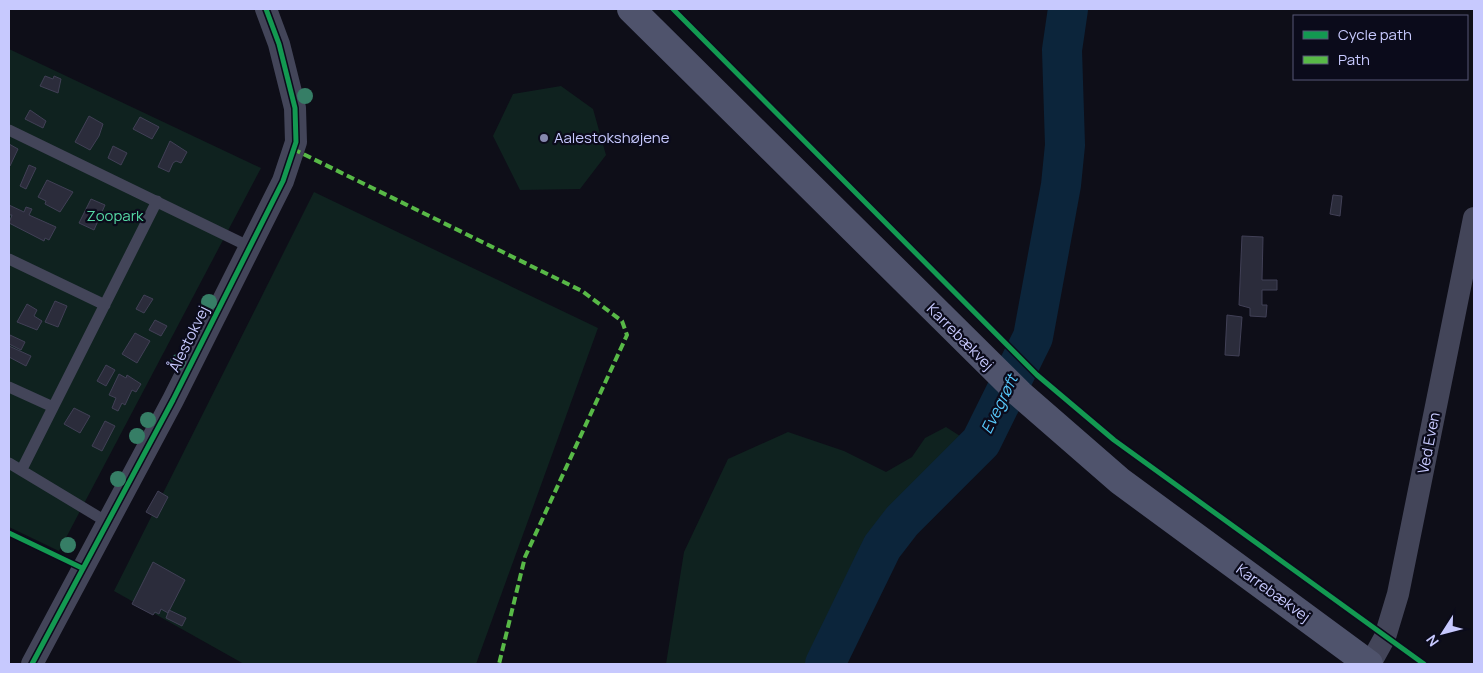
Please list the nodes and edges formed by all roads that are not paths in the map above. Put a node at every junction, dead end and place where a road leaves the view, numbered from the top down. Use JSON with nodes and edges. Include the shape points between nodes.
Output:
{"nodes":[{"id":1,"x":266,"y":9,"type":"edge"},
{"id":2,"x":631,"y":9,"type":"edge"},
{"id":3,"x":9,"y":130,"type":"edge"},
{"id":4,"x":158,"y":201,"type":"junction"},
{"id":5,"x":1474,"y":218,"type":"edge"},
{"id":6,"x":248,"y":246,"type":"junction"},
{"id":7,"x":9,"y":259,"type":"edge"},
{"id":8,"x":105,"y":305,"type":"junction"},
{"id":9,"x":9,"y":387,"type":"edge"},
{"id":10,"x":53,"y":407,"type":"junction"},
{"id":11,"x":9,"y":463,"type":"edge"},
{"id":12,"x":22,"y":469,"type":"junction"},
{"id":13,"x":107,"y":522,"type":"junction"},
{"id":14,"x":32,"y":664,"type":"edge"},
{"id":15,"x":1370,"y":664,"type":"edge"}],
"edges":[{"from":1,"to":6,"type":"street","name":"Ålestokvej","via":[[279,44],[295,108],[296,142],[283,181]]},
{"from":2,"to":15,"type":"main road","name":"Karrebækvej","via":[[997,374],[1120,481]]},
{"from":3,"to":4,"type":"lane"},
{"from":4,"to":6,"type":"lane"},
{"from":4,"to":8,"type":"lane"},
{"from":5,"to":15,"type":"street","name":"Ved Even","via":[[1398,594],[1385,637]]},
{"from":6,"to":13,"type":"street","name":"Ålestokvej","via":[[173,400]]},
{"from":7,"to":8,"type":"lane"},
{"from":8,"to":10,"type":"lane"},
{"from":9,"to":10,"type":"lane"},
{"from":10,"to":12,"type":"lane"},
{"from":11,"to":12,"type":"lane"},
{"from":12,"to":13,"type":"lane"},
{"from":13,"to":14,"type":"street","name":"Ålestokvej"}]}
